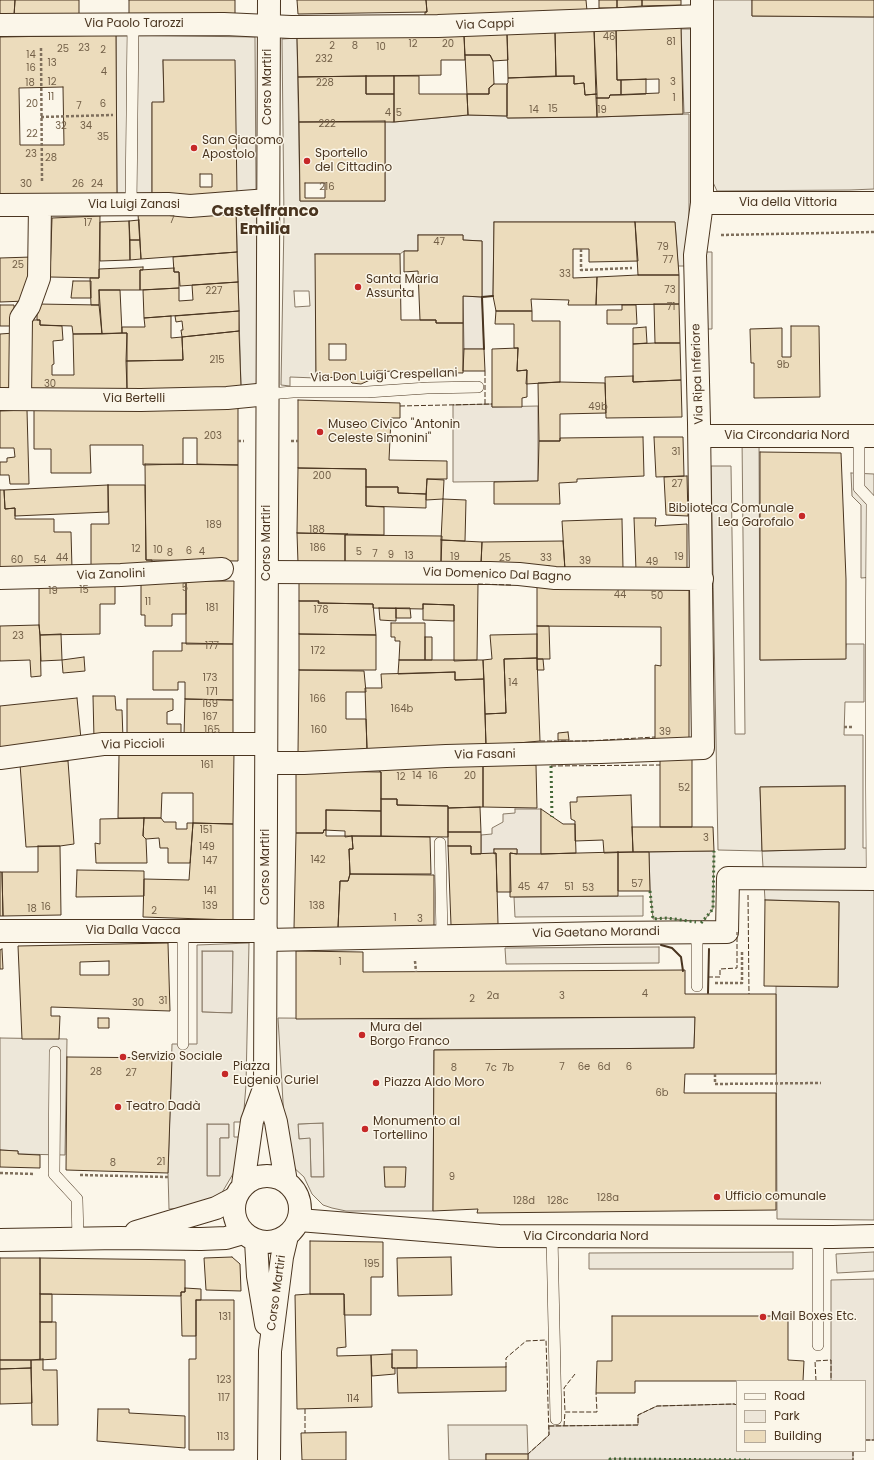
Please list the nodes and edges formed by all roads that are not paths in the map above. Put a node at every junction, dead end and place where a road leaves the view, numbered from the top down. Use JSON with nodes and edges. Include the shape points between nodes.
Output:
{"nodes":[{"id":1,"x":269,"y":0,"type":"edge"},
{"id":2,"x":702,"y":8,"type":"edge"},
{"id":3,"x":133,"y":24,"type":"junction"},
{"id":4,"x":0,"y":25,"type":"edge"},
{"id":5,"x":269,"y":26,"type":"junction"},
{"id":6,"x":268,"y":200,"type":"junction"},
{"id":7,"x":702,"y":203,"type":"junction"},
{"id":8,"x":874,"y":203,"type":"edge"},
{"id":9,"x":0,"y":205,"type":"edge"},
{"id":10,"x":41,"y":205,"type":"junction"},
{"id":11,"x":131,"y":205,"type":"junction"},
{"id":12,"x":478,"y":386,"type":"dead end"},
{"id":13,"x":268,"y":394,"type":"junction"},
{"id":14,"x":10,"y":399,"type":"edge"},
{"id":15,"x":700,"y":436,"type":"junction"},
{"id":16,"x":866,"y":436,"type":"edge"},
{"id":17,"x":222,"y":569,"type":"dead end"},
{"id":18,"x":267,"y":572,"type":"junction"},
{"id":19,"x":0,"y":578,"type":"edge"},
{"id":20,"x":702,"y":579,"type":"junction"},
{"id":21,"x":703,"y":748,"type":"joint"},
{"id":22,"x":266,"y":754,"type":"junction"},
{"id":23,"x":0,"y":758,"type":"edge"},
{"id":24,"x":440,"y":843,"type":"dead end"},
{"id":25,"x":873,"y":879,"type":"edge"},
{"id":26,"x":0,"y":931,"type":"edge"},
{"id":27,"x":183,"y":931,"type":"junction"},
{"id":28,"x":697,"y":932,"type":"junction"},
{"id":29,"x":266,"y":936,"type":"junction"},
{"id":30,"x":442,"y":936,"type":"junction"},
{"id":31,"x":697,"y":986,"type":"dead end"},
{"id":32,"x":183,"y":1044,"type":"dead end"},
{"id":33,"x":55,"y":1052,"type":"dead end"},
{"id":34,"x":265,"y":1086,"type":"junction"},
{"id":35,"x":286,"y":1182,"type":"junction"},
{"id":36,"x":239,"y":1192,"type":"junction"},
{"id":37,"x":293,"y":1228,"type":"junction"},
{"id":38,"x":552,"y":1236,"type":"junction"},
{"id":39,"x":874,"y":1236,"type":"edge"},
{"id":40,"x":250,"y":1237,"type":"junction"},
{"id":41,"x":818,"y":1237,"type":"junction"},
{"id":42,"x":119,"y":1238,"type":"junction"},
{"id":43,"x":78,"y":1239,"type":"junction"},
{"id":44,"x":0,"y":1240,"type":"edge"},
{"id":45,"x":818,"y":1345,"type":"dead end"},
{"id":46,"x":270,"y":1351,"type":"junction"},
{"id":47,"x":556,"y":1419,"type":"dead end"},
{"id":48,"x":269,"y":1460,"type":"edge"}],
"edges":[{"from":1,"to":5,"type":"street","name":"Corso Martiri"},
{"from":2,"to":5,"type":"street","name":"Via Cappi","via":[[438,26]]},
{"from":2,"to":7,"type":"street","name":"Via Ripa Inferiore"},
{"from":3,"to":4,"type":"street","name":"Via Paolo Tarozzi"},
{"from":3,"to":5,"type":"street","name":"Via Paolo Tarozzi"},
{"from":3,"to":11,"type":"lane"},
{"from":5,"to":6,"type":"street","name":"Corso Martiri"},
{"from":6,"to":11,"type":"street","name":"Via Luigi Zanasi","via":[[190,206]]},
{"from":6,"to":13,"type":"street","name":"Corso Martiri"},
{"from":7,"to":8,"type":"street","name":"Via della Vittoria"},
{"from":7,"to":15,"type":"street","name":"Via Ripa Inferiore","via":[[695,255]]},
{"from":9,"to":10,"type":"street","name":"Via Luigi Zanasi"},
{"from":10,"to":11,"type":"street","name":"Via Luigi Zanasi"},
{"from":10,"to":14,"type":"street","via":[[39,278],[29,306],[21,318]]},
{"from":12,"to":13,"type":"lane","name":"Via Don Luigi Crespellani"},
{"from":13,"to":14,"type":"street","name":"Via Bertelli","via":[[227,398],[141,400]]},
{"from":13,"to":18,"type":"street","name":"Corso Martiri"},
{"from":15,"to":16,"type":"street","name":"Via Circondaria Nord"},
{"from":15,"to":20,"type":"street","name":"Via Ripa Inferiore"},
{"from":16,"to":25,"type":"lane","via":[[859,488],[872,502]]},
{"from":17,"to":19,"type":"street","name":"Via Zanolini"},
{"from":18,"to":20,"type":"street","name":"Via Domenico Dal Bagno","via":[[490,573],[555,578]]},
{"from":18,"to":22,"type":"street","name":"Corso Martiri"},
{"from":20,"to":21,"type":"street","name":"Via Ripa Inferiore"},
{"from":21,"to":22,"type":"street","name":"Via Fasani","via":[[304,762]]},
{"from":22,"to":23,"type":"street","name":"Via Piccioli","via":[[103,744]]},
{"from":22,"to":29,"type":"street","name":"Corso Martiri"},
{"from":24,"to":30,"type":"lane"},
{"from":25,"to":28,"type":"street","name":"Via Gaetano Morandi","via":[[728,878],[727,932]]},
{"from":26,"to":27,"type":"street","name":"Via Dalla Vacca"},
{"from":27,"to":29,"type":"street","name":"Via Dalla Vacca"},
{"from":27,"to":32,"type":"lane"},
{"from":28,"to":30,"type":"street","name":"Via Gaetano Morandi"},
{"from":28,"to":31,"type":"lane"},
{"from":29,"to":30,"type":"street","name":"Via Gaetano Morandi"},
{"from":29,"to":34,"type":"street","name":"Corso Martiri"},
{"from":33,"to":43,"type":"lane","via":[[54,1174],[77,1199]]},
{"from":34,"to":35,"type":"street","name":"Corso Martiri","via":[[276,1122]]},
{"from":34,"to":36,"type":"street","name":"Corso Martiri","via":[[252,1121]]},
{"from":35,"to":36,"type":"street","via":[[278,1177],[259,1176],[250,1180]]},
{"from":35,"to":37,"type":"street","name":"Corso Martiri","via":[[294,1189],[300,1210]]},
{"from":36,"to":40,"type":"street","name":"Corso Martiri","via":[[233,1210],[236,1223]]},
{"from":36,"to":42,"type":"street","via":[[216,1208]]},
{"from":37,"to":38,"type":"street","name":"Via Circondaria Nord"},
{"from":37,"to":40,"type":"street","name":"Corso Martiri","via":[[278,1241],[267,1243]]},
{"from":37,"to":46,"type":"street","name":"Corso Martiri","via":[[282,1257]]},
{"from":38,"to":41,"type":"street","name":"Via Circondaria Nord"},
{"from":38,"to":47,"type":"lane"},
{"from":39,"to":41,"type":"street","name":"Via Circondaria Nord"},
{"from":40,"to":42,"type":"street"},
{"from":40,"to":46,"type":"street","name":"Corso Martiri"},
{"from":41,"to":45,"type":"lane"},
{"from":42,"to":43,"type":"street"},
{"from":43,"to":44,"type":"street"},
{"from":46,"to":48,"type":"street","name":"Corso Martiri"}]}
